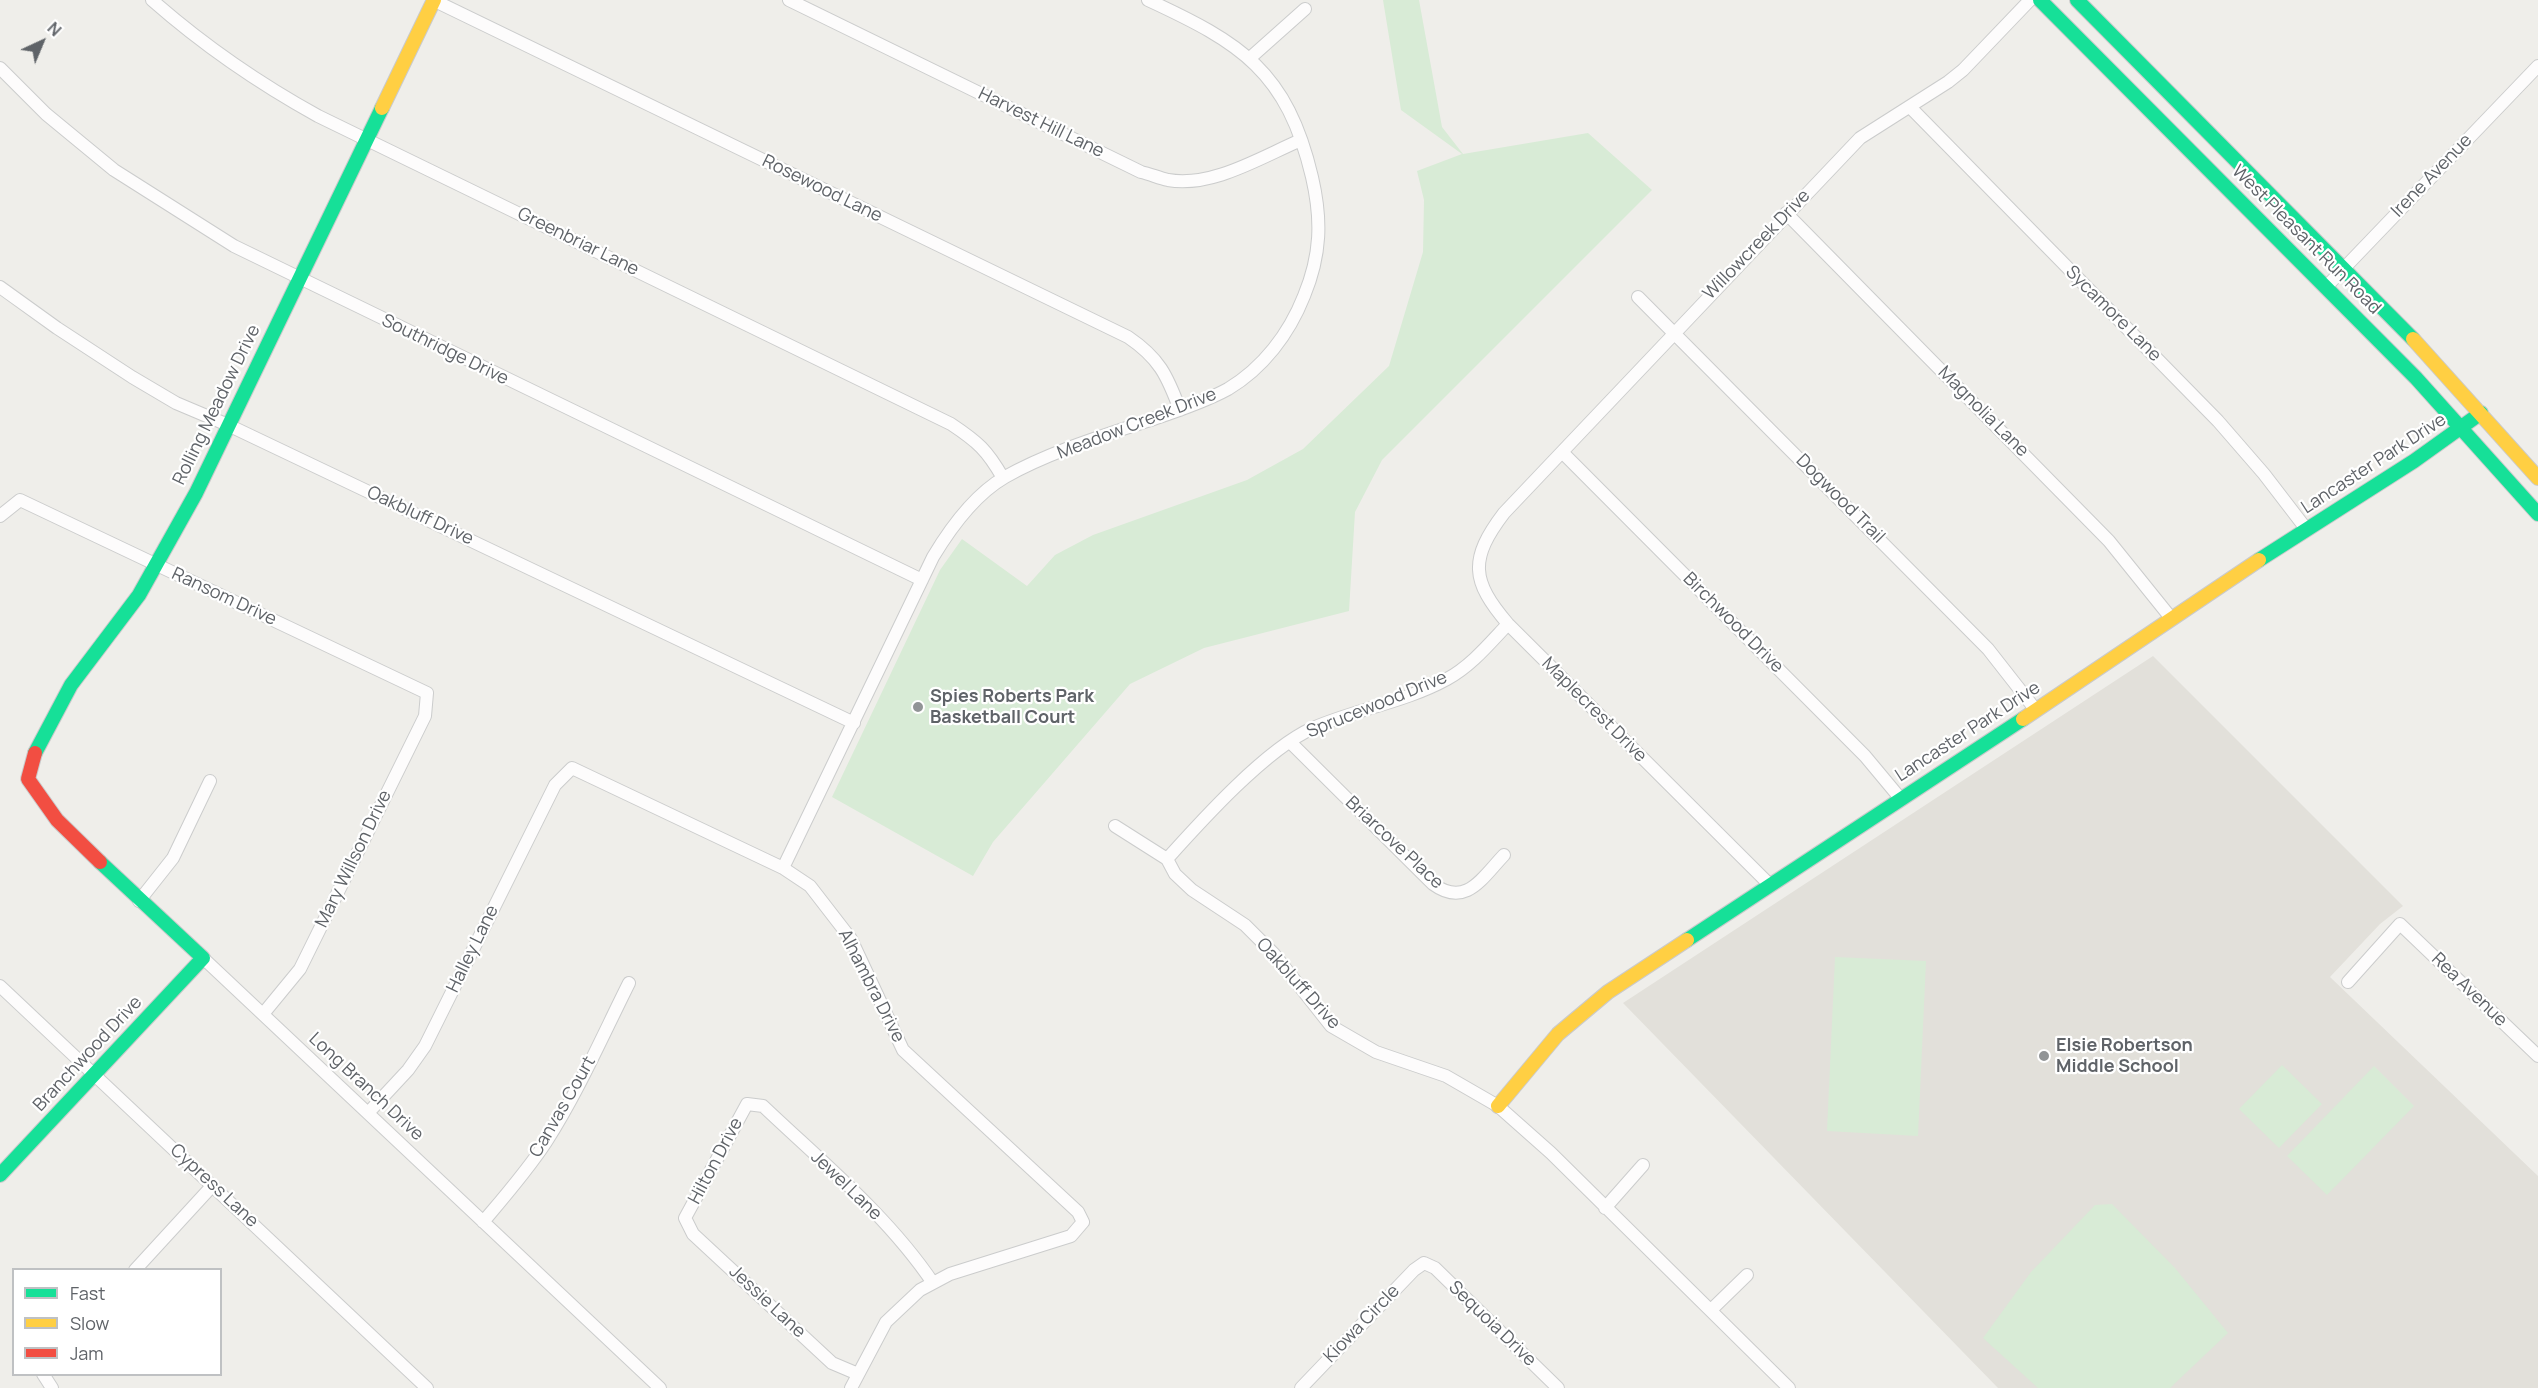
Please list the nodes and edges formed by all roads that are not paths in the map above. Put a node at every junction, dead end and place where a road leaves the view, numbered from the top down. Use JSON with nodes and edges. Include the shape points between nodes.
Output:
{"nodes":[{"id":1,"x":152,"y":0,"type":"edge"},
{"id":2,"x":434,"y":0,"type":"edge"},
{"id":3,"x":789,"y":0,"type":"edge"},
{"id":4,"x":1148,"y":0,"type":"edge"},
{"id":5,"x":2030,"y":0,"type":"edge"},
{"id":6,"x":2040,"y":0,"type":"edge"},
{"id":7,"x":2077,"y":0,"type":"edge"},
{"id":8,"x":1305,"y":9,"type":"dead end"},
{"id":9,"x":1250,"y":58,"type":"junction"},
{"id":10,"x":2538,"y":66,"type":"edge"},
{"id":11,"x":0,"y":68,"type":"edge"},
{"id":12,"x":1910,"y":107,"type":"junction"},
{"id":13,"x":366,"y":139,"type":"junction"},
{"id":14,"x":1301,"y":140,"type":"junction"},
{"id":15,"x":1786,"y":213,"type":"junction"},
{"id":16,"x":2343,"y":269,"type":"junction"},
{"id":17,"x":298,"y":279,"type":"junction"},
{"id":18,"x":2327,"y":286,"type":"junction"},
{"id":19,"x":0,"y":287,"type":"edge"},
{"id":20,"x":1638,"y":297,"type":"dead end"},
{"id":21,"x":1674,"y":332,"type":"junction"},
{"id":22,"x":1180,"y":410,"type":"junction"},
{"id":23,"x":2481,"y":413,"type":"junction"},
{"id":24,"x":228,"y":425,"type":"junction"},
{"id":25,"x":2463,"y":428,"type":"junction"},
{"id":26,"x":1562,"y":452,"type":"junction"},
{"id":27,"x":1004,"y":478,"type":"junction"},
{"id":28,"x":2538,"y":478,"type":"edge"},
{"id":29,"x":1504,"y":513,"type":"joint"},
{"id":30,"x":2538,"y":514,"type":"edge"},
{"id":31,"x":0,"y":516,"type":"edge"},
{"id":32,"x":2307,"y":530,"type":"junction"},
{"id":33,"x":156,"y":565,"type":"junction"},
{"id":34,"x":922,"y":580,"type":"junction"},
{"id":35,"x":2171,"y":618,"type":"junction"},
{"id":36,"x":1508,"y":624,"type":"junction"},
{"id":37,"x":428,"y":693,"type":"joint"},
{"id":38,"x":2035,"y":709,"type":"junction"},
{"id":39,"x":854,"y":723,"type":"junction"},
{"id":40,"x":1290,"y":742,"type":"junction"},
{"id":41,"x":564,"y":775,"type":"joint"},
{"id":42,"x":210,"y":781,"type":"dead end"},
{"id":43,"x":1900,"y":798,"type":"junction"},
{"id":44,"x":50,"y":808,"type":"joint"},
{"id":45,"x":1115,"y":826,"type":"dead end"},
{"id":46,"x":1504,"y":855,"type":"dead end"},
{"id":47,"x":1167,"y":859,"type":"junction"},
{"id":48,"x":783,"y":868,"type":"junction"},
{"id":49,"x":1770,"y":885,"type":"junction"},
{"id":50,"x":140,"y":902,"type":"junction"},
{"id":51,"x":203,"y":958,"type":"junction"},
{"id":52,"x":2348,"y":982,"type":"dead end"},
{"id":53,"x":629,"y":983,"type":"dead end"},
{"id":54,"x":0,"y":986,"type":"edge"},
{"id":55,"x":263,"y":1014,"type":"junction"},
{"id":56,"x":2538,"y":1056,"type":"edge"},
{"id":57,"x":95,"y":1074,"type":"junction"},
{"id":58,"x":747,"y":1104,"type":"joint"},
{"id":59,"x":1498,"y":1106,"type":"junction"},
{"id":60,"x":368,"y":1113,"type":"junction"},
{"id":61,"x":1642,"y":1165,"type":"dead end"},
{"id":62,"x":0,"y":1175,"type":"edge"},
{"id":63,"x":213,"y":1185,"type":"junction"},
{"id":64,"x":1605,"y":1208,"type":"junction"},
{"id":65,"x":685,"y":1218,"type":"joint"},
{"id":66,"x":483,"y":1222,"type":"junction"},
{"id":67,"x":1424,"y":1263,"type":"joint"},
{"id":68,"x":136,"y":1268,"type":"edge"},
{"id":69,"x":1747,"y":1275,"type":"dead end"},
{"id":70,"x":933,"y":1283,"type":"junction"},
{"id":71,"x":1711,"y":1310,"type":"junction"},
{"id":72,"x":858,"y":1374,"type":"junction"},
{"id":73,"x":427,"y":1388,"type":"edge"},
{"id":74,"x":660,"y":1388,"type":"edge"},
{"id":75,"x":851,"y":1388,"type":"edge"},
{"id":76,"x":1301,"y":1388,"type":"edge"},
{"id":77,"x":1558,"y":1388,"type":"edge"},
{"id":78,"x":1789,"y":1388,"type":"edge"}],
"edges":[{"from":1,"to":13,"type":"street","name":"Greenbriar Lane","via":[[290,101]]},
{"from":2,"to":13,"type":"street","name":"Rolling Meadow Drive"},
{"from":2,"to":22,"type":"street","name":"Rosewood Lane","via":[[1128,337],[1159,363]]},
{"from":3,"to":14,"type":"street","name":"Harvest Hill Lane","via":[[1141,172],[1168,180],[1191,181],[1213,176]]},
{"from":4,"to":9,"type":"street","name":"Meadow Creek Drive","via":[[1221,36]]},
{"from":5,"to":12,"type":"street","name":"Willowcreek Drive","via":[[1963,70]]},
{"from":6,"to":18,"type":"street","name":"West Pleasant Run Road"},
{"from":7,"to":16,"type":"street","name":"West Pleasant Run Road"},
{"from":8,"to":9,"type":"street"},
{"from":9,"to":14,"type":"street","name":"Meadow Creek Drive","via":[[1270,78]]},
{"from":10,"to":16,"type":"street","name":"Irene Avenue"},
{"from":11,"to":17,"type":"street","name":"Southridge Drive","via":[[46,114],[122,176],[234,246]]},
{"from":12,"to":15,"type":"street","name":"Willowcreek Drive","via":[[1860,138]]},
{"from":12,"to":32,"type":"street","name":"Sycamore Lane","via":[[2226,430]]},
{"from":13,"to":17,"type":"street","name":"Rolling Meadow Drive"},
{"from":13,"to":27,"type":"street","name":"Greenbriar Lane","via":[[951,424],[989,453]]},
{"from":14,"to":22,"type":"street","name":"Meadow Creek Drive","via":[[1320,215],[1313,274],[1299,308],[1274,349],[1255,368],[1227,389]]},
{"from":15,"to":21,"type":"street","name":"Willowcreek Drive"},
{"from":15,"to":35,"type":"street","name":"Magnolia Lane","via":[[2109,541]]},
{"from":16,"to":18,"type":"street","name":"Irene Avenue"},
{"from":16,"to":23,"type":"street","name":"West Pleasant Run Road"},
{"from":17,"to":24,"type":"street","name":"Rolling Meadow Drive"},
{"from":17,"to":34,"type":"street","name":"Southridge Drive"},
{"from":18,"to":25,"type":"street","name":"West Pleasant Run Road"},
{"from":19,"to":24,"type":"street","name":"Oakbluff Drive","via":[[132,377],[176,403]]},
{"from":20,"to":21,"type":"street","name":"Dogwood Trail"},
{"from":21,"to":26,"type":"street","name":"Willowcreek Drive"},
{"from":21,"to":38,"type":"street","name":"Dogwood Trail","via":[[1988,649]]},
{"from":22,"to":27,"type":"street","name":"Meadow Creek Drive","via":[[1039,460]]},
{"from":23,"to":25,"type":"street","name":"Lancaster Park Drive"},
{"from":23,"to":28,"type":"street","name":"West Pleasant Run Road"},
{"from":24,"to":33,"type":"street","name":"Rolling Meadow Drive"},
{"from":24,"to":39,"type":"street","name":"Oakbluff Drive"},
{"from":25,"to":30,"type":"street","name":"West Pleasant Run Road"},
{"from":25,"to":32,"type":"street","name":"Lancaster Park Drive"},
{"from":26,"to":29,"type":"street","name":"Willowcreek Drive"},
{"from":26,"to":43,"type":"street","name":"Birchwood Drive","via":[[1865,756]]},
{"from":27,"to":34,"type":"street","name":"Meadow Creek Drive","via":[[959,519]]},
{"from":29,"to":36,"type":"street","name":"Maplecrest Drive","via":[[1489,532],[1479,569],[1481,586]]},
{"from":31,"to":33,"type":"street","name":"Ransom Drive","via":[[21,500]]},
{"from":32,"to":35,"type":"street","name":"Lancaster Park Drive"},
{"from":33,"to":37,"type":"street","name":"Ransom Drive"},
{"from":33,"to":44,"type":"street","name":"Rolling Meadow Drive","via":[[139,595],[71,685],[36,751],[28,779]]},
{"from":34,"to":39,"type":"street","name":"Meadow Creek Drive"},
{"from":35,"to":38,"type":"street","name":"Lancaster Park Drive"},
{"from":36,"to":40,"type":"street","name":"Sprucewood Drive","via":[[1471,663],[1448,678],[1312,728]]},
{"from":36,"to":49,"type":"street","name":"Maplecrest Drive"},
{"from":37,"to":55,"type":"street","name":"Mary Willson Drive","via":[[425,716],[300,969]]},
{"from":38,"to":43,"type":"street","name":"Lancaster Park Drive"},
{"from":39,"to":48,"type":"street","name":"Meadow Creek Drive"},
{"from":40,"to":46,"type":"street","name":"Briarcove Place","via":[[1444,892],[1456,895],[1472,888]]},
{"from":40,"to":47,"type":"street","name":"Sprucewood Drive","via":[[1266,760]]},
{"from":41,"to":48,"type":"street","name":"Alhambra Drive","via":[[572,768]]},
{"from":41,"to":60,"type":"street","name":"Halley Lane","via":[[555,785],[425,1046]]},
{"from":42,"to":50,"type":"street","via":[[173,858]]},
{"from":43,"to":49,"type":"street","name":"Lancaster Park Drive"},
{"from":44,"to":50,"type":"street","name":"Long Branch Drive","via":[[57,820]]},
{"from":45,"to":47,"type":"street","name":"Oakbluff Drive"},
{"from":47,"to":59,"type":"street","name":"Oakbluff Drive","via":[[1175,874],[1192,890],[1245,925],[1274,954],[1331,1026],[1376,1053],[1446,1076]]},
{"from":48,"to":70,"type":"street","name":"Alhambra Drive","via":[[810,886],[851,939],[903,1050],[1078,1212],[1083,1222],[1071,1236],[950,1274]]},
{"from":49,"to":59,"type":"street","name":"Lancaster Park Drive","via":[[1608,992],[1558,1034]]},
{"from":50,"to":51,"type":"street","name":"Long Branch Drive"},
{"from":51,"to":55,"type":"street","name":"Long Branch Drive"},
{"from":51,"to":57,"type":"street","name":"Branchwood Drive"},
{"from":52,"to":56,"type":"street","name":"Rea Avenue","via":[[2400,924]]},
{"from":53,"to":66,"type":"street","name":"Canvas Court","via":[[571,1101],[516,1184]]},
{"from":54,"to":57,"type":"street","name":"Cypress Lane"},
{"from":55,"to":60,"type":"street","name":"Long Branch Drive"},
{"from":57,"to":62,"type":"street","name":"Branchwood Drive"},
{"from":57,"to":63,"type":"street","name":"Cypress Lane"},
{"from":58,"to":65,"type":"street","name":"Hilton Drive"},
{"from":58,"to":70,"type":"street","name":"Jewel Lane","via":[[764,1106],[883,1220]]},
{"from":59,"to":64,"type":"street","name":"Oakbluff Drive"},
{"from":60,"to":66,"type":"street","name":"Long Branch Drive"},
{"from":61,"to":64,"type":"street"},
{"from":63,"to":68,"type":"street"},
{"from":63,"to":73,"type":"street","name":"Cypress Lane"},
{"from":64,"to":71,"type":"street","name":"Oakbluff Drive"},
{"from":65,"to":72,"type":"street","name":"Jessie Lane","via":[[693,1234],[832,1363]]},
{"from":66,"to":74,"type":"street","name":"Long Branch Drive"},
{"from":67,"to":76,"type":"street","name":"Kiowa Circle"},
{"from":67,"to":77,"type":"street","name":"Sequoia Drive","via":[[1435,1268]]},
{"from":69,"to":71,"type":"street"},
{"from":70,"to":72,"type":"street","via":[[886,1322]]},
{"from":71,"to":78,"type":"street","name":"Oakbluff Drive"},
{"from":72,"to":75,"type":"street"}]}
